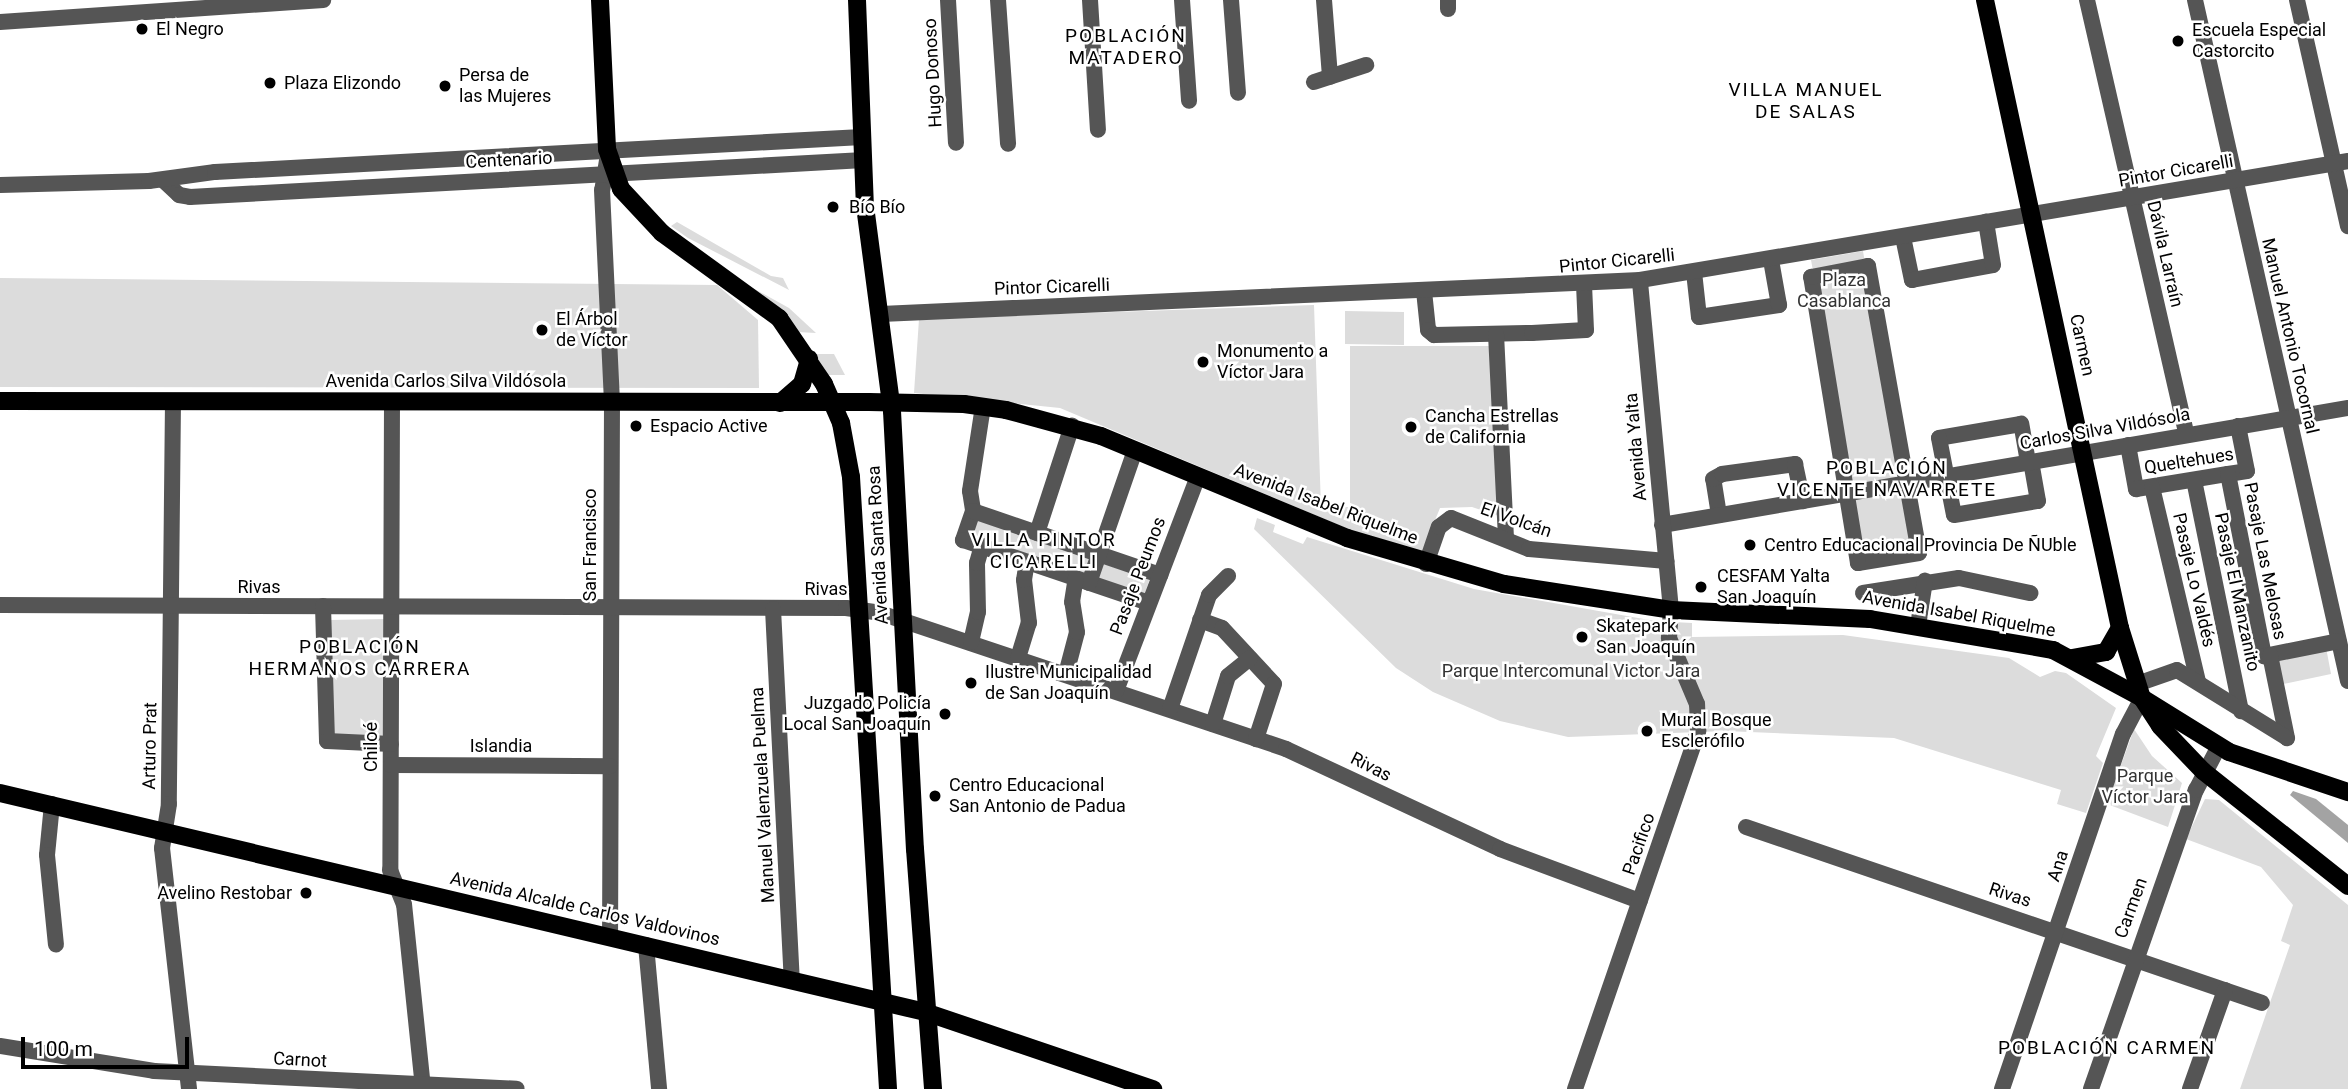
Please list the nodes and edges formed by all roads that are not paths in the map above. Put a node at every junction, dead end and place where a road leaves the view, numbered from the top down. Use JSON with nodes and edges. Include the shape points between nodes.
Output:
{"nodes":[{"id":1,"x":323,"y":0,"type":"edge"},
{"id":2,"x":600,"y":0,"type":"edge"},
{"id":3,"x":857,"y":0,"type":"edge"},
{"id":4,"x":948,"y":0,"type":"edge"},
{"id":5,"x":998,"y":0,"type":"edge"},
{"id":6,"x":1090,"y":0,"type":"edge"},
{"id":7,"x":1182,"y":0,"type":"edge"},
{"id":8,"x":1231,"y":0,"type":"edge"},
{"id":9,"x":1324,"y":0,"type":"edge"},
{"id":10,"x":1985,"y":0,"type":"edge"},
{"id":11,"x":2087,"y":0,"type":"edge"},
{"id":12,"x":2195,"y":0,"type":"edge"},
{"id":13,"x":2297,"y":0,"type":"edge"},
{"id":14,"x":153,"y":6,"type":"edge"},
{"id":15,"x":0,"y":22,"type":"edge"},
{"id":16,"x":1366,"y":65,"type":"dead end"},
{"id":17,"x":1238,"y":93,"type":"dead end"},
{"id":18,"x":1189,"y":101,"type":"dead end"},
{"id":19,"x":1098,"y":130,"type":"dead end"},
{"id":20,"x":862,"y":137,"type":"junction"},
{"id":21,"x":956,"y":143,"type":"dead end"},
{"id":22,"x":1008,"y":144,"type":"dead end"},
{"id":23,"x":608,"y":152,"type":"junction"},
{"id":24,"x":864,"y":160,"type":"junction"},
{"id":25,"x":2341,"y":162,"type":"edge"},
{"id":26,"x":608,"y":174,"type":"junction"},
{"id":27,"x":163,"y":180,"type":"junction"},
{"id":28,"x":2236,"y":180,"type":"junction"},
{"id":29,"x":0,"y":185,"type":"edge"},
{"id":30,"x":2132,"y":198,"type":"junction"},
{"id":31,"x":2032,"y":215,"type":"junction"},
{"id":32,"x":1986,"y":222,"type":"junction"},
{"id":33,"x":2348,"y":226,"type":"edge"},
{"id":34,"x":1903,"y":237,"type":"junction"},
{"id":35,"x":1772,"y":260,"type":"junction"},
{"id":36,"x":1694,"y":272,"type":"junction"},
{"id":37,"x":1640,"y":280,"type":"junction"},
{"id":38,"x":1584,"y":285,"type":"junction"},
{"id":39,"x":1424,"y":291,"type":"junction"},
{"id":40,"x":881,"y":314,"type":"junction"},
{"id":41,"x":1496,"y":334,"type":"junction"},
{"id":42,"x":809,"y":359,"type":"junction"},
{"id":43,"x":0,"y":401,"type":"edge"},
{"id":44,"x":173,"y":401,"type":"junction"},
{"id":45,"x":392,"y":402,"type":"junction"},
{"id":46,"x":612,"y":402,"type":"junction"},
{"id":47,"x":869,"y":402,"type":"junction"},
{"id":48,"x":780,"y":403,"type":"junction"},
{"id":49,"x":834,"y":403,"type":"junction"},
{"id":50,"x":891,"y":403,"type":"junction"},
{"id":51,"x":984,"y":406,"type":"junction"},
{"id":52,"x":2348,"y":408,"type":"edge"},
{"id":53,"x":2289,"y":418,"type":"junction"},
{"id":54,"x":1072,"y":426,"type":"junction"},
{"id":55,"x":2238,"y":426,"type":"junction"},
{"id":56,"x":843,"y":435,"type":"junction"},
{"id":57,"x":2187,"y":435,"type":"junction"},
{"id":58,"x":2128,"y":445,"type":"junction"},
{"id":59,"x":1135,"y":450,"type":"junction"},
{"id":60,"x":2084,"y":452,"type":"junction"},
{"id":61,"x":2029,"y":462,"type":"junction"},
{"id":62,"x":2228,"y":474,"type":"junction"},
{"id":63,"x":1198,"y":476,"type":"junction"},
{"id":64,"x":1946,"y":476,"type":"junction"},
{"id":65,"x":2194,"y":480,"type":"junction"},
{"id":66,"x":1905,"y":483,"type":"junction"},
{"id":67,"x":2152,"y":487,"type":"junction"},
{"id":68,"x":1847,"y":493,"type":"junction"},
{"id":69,"x":1803,"y":501,"type":"junction"},
{"id":70,"x":973,"y":511,"type":"junction"},
{"id":71,"x":1718,"y":515,"type":"junction"},
{"id":72,"x":1662,"y":525,"type":"junction"},
{"id":73,"x":1037,"y":533,"type":"junction"},
{"id":74,"x":1506,"y":539,"type":"junction"},
{"id":75,"x":982,"y":546,"type":"junction"},
{"id":76,"x":1100,"y":554,"type":"junction"},
{"id":77,"x":1666,"y":561,"type":"junction"},
{"id":78,"x":1027,"y":562,"type":"junction"},
{"id":79,"x":1426,"y":564,"type":"junction"},
{"id":80,"x":1160,"y":575,"type":"junction"},
{"id":81,"x":1228,"y":576,"type":"dead end"},
{"id":82,"x":1083,"y":580,"type":"junction"},
{"id":83,"x":1925,"y":581,"type":"junction"},
{"id":84,"x":1863,"y":593,"type":"dead end"},
{"id":85,"x":2030,"y":593,"type":"dead end"},
{"id":86,"x":1149,"y":603,"type":"junction"},
{"id":87,"x":0,"y":605,"type":"edge"},
{"id":88,"x":170,"y":606,"type":"junction"},
{"id":89,"x":323,"y":606,"type":"junction"},
{"id":90,"x":391,"y":606,"type":"junction"},
{"id":91,"x":611,"y":608,"type":"junction"},
{"id":92,"x":773,"y":609,"type":"junction"},
{"id":93,"x":859,"y":609,"type":"junction"},
{"id":94,"x":1671,"y":610,"type":"junction"},
{"id":95,"x":902,"y":618,"type":"junction"},
{"id":96,"x":1200,"y":620,"type":"junction"},
{"id":97,"x":1918,"y":626,"type":"junction"},
{"id":98,"x":2120,"y":628,"type":"junction"},
{"id":99,"x":971,"y":642,"type":"junction"},
{"id":100,"x":2343,"y":651,"type":"edge"},
{"id":101,"x":2267,"y":655,"type":"junction"},
{"id":102,"x":1250,"y":657,"type":"junction"},
{"id":103,"x":2071,"y":657,"type":"junction"},
{"id":104,"x":1018,"y":658,"type":"junction"},
{"id":105,"x":1066,"y":674,"type":"junction"},
{"id":106,"x":2348,"y":681,"type":"edge"},
{"id":107,"x":2198,"y":682,"type":"junction"},
{"id":108,"x":1116,"y":691,"type":"junction"},
{"id":109,"x":2139,"y":691,"type":"junction"},
{"id":110,"x":1170,"y":709,"type":"junction"},
{"id":111,"x":2241,"y":711,"type":"junction"},
{"id":112,"x":1213,"y":724,"type":"junction"},
{"id":113,"x":1256,"y":738,"type":"junction"},
{"id":114,"x":391,"y":744,"type":"junction"},
{"id":115,"x":2219,"y":746,"type":"junction"},
{"id":116,"x":391,"y":765,"type":"junction"},
{"id":117,"x":610,"y":766,"type":"junction"},
{"id":118,"x":2203,"y":771,"type":"junction"},
{"id":119,"x":2348,"y":792,"type":"edge"},
{"id":120,"x":0,"y":793,"type":"edge"},
{"id":121,"x":52,"y":804,"type":"junction"},
{"id":122,"x":1746,"y":827,"type":"dead end"},
{"id":123,"x":163,"y":831,"type":"junction"},
{"id":124,"x":396,"y":886,"type":"junction"},
{"id":125,"x":2348,"y":886,"type":"edge"},
{"id":126,"x":1640,"y":901,"type":"junction"},
{"id":127,"x":2057,"y":931,"type":"junction"},
{"id":128,"x":610,"y":937,"type":"junction"},
{"id":129,"x":56,"y":945,"type":"dead end"},
{"id":130,"x":646,"y":945,"type":"junction"},
{"id":131,"x":2135,"y":958,"type":"junction"},
{"id":132,"x":792,"y":980,"type":"junction"},
{"id":133,"x":2225,"y":990,"type":"junction"},
{"id":134,"x":880,"y":1001,"type":"junction"},
{"id":135,"x":2262,"y":1003,"type":"dead end"},
{"id":136,"x":925,"y":1012,"type":"junction"},
{"id":137,"x":0,"y":1045,"type":"edge"},
{"id":138,"x":188,"y":1081,"type":"edge"},
{"id":139,"x":422,"y":1087,"type":"edge"},
{"id":140,"x":517,"y":1089,"type":"edge"},
{"id":141,"x":659,"y":1089,"type":"edge"},
{"id":142,"x":888,"y":1089,"type":"edge"},
{"id":143,"x":933,"y":1089,"type":"edge"},
{"id":144,"x":1153,"y":1089,"type":"edge"},
{"id":145,"x":1575,"y":1089,"type":"edge"},
{"id":146,"x":2002,"y":1089,"type":"edge"},
{"id":147,"x":2091,"y":1089,"type":"edge"},
{"id":148,"x":2190,"y":1089,"type":"edge"}],
"edges":[{"from":1,"to":14,"type":"street"},
{"from":2,"to":23,"type":"main road","name":"San Francisco"},
{"from":3,"to":20,"type":"main road","name":"Avenida Santa Rosa"},
{"from":4,"to":21,"type":"street","name":"Hugo Donoso"},
{"from":5,"to":22,"type":"street"},
{"from":6,"to":19,"type":"street"},
{"from":7,"to":18,"type":"street"},
{"from":8,"to":17,"type":"street"},
{"from":9,"to":16,"type":"street","via":[[1322,80]]},
{"from":10,"to":31,"type":"main road","name":"Carmen"},
{"from":11,"to":30,"type":"street","name":"Dávila Larraín"},
{"from":12,"to":28,"type":"street","name":"Manuel Antonio Tocornal"},
{"from":13,"to":25,"type":"street"},
{"from":14,"to":15,"type":"street"},
{"from":20,"to":23,"type":"street","name":"Centenario"},
{"from":20,"to":24,"type":"main road","name":"Avenida Santa Rosa"},
{"from":23,"to":26,"type":"main road","name":"San Francisco"},
{"from":23,"to":27,"type":"street","name":"Centenario","via":[[215,172]]},
{"from":24,"to":26,"type":"street","name":"Centenario"},
{"from":24,"to":40,"type":"main road","name":"Avenida Santa Rosa","via":[[865,206]]},
{"from":25,"to":28,"type":"street","name":"Pintor Cicarelli"},
{"from":25,"to":33,"type":"street"},
{"from":26,"to":27,"type":"street","name":"Centenario","via":[[190,197],[179,195]]},
{"from":26,"to":42,"type":"main road","name":"Avenida Santa Rosa","via":[[649,222],[768,308]]},
{"from":26,"to":46,"type":"street","name":"San Francisco"},
{"from":27,"to":29,"type":"street","name":"Centenario"},
{"from":28,"to":30,"type":"street","name":"Pintor Cicarelli"},
{"from":28,"to":53,"type":"street","name":"Manuel Antonio Tocornal"},
{"from":30,"to":31,"type":"street","name":"Pintor Cicarelli"},
{"from":30,"to":57,"type":"street","name":"Dávila Larraín"},
{"from":31,"to":32,"type":"street","name":"Pintor Cicarelli"},
{"from":31,"to":60,"type":"main road","name":"Carmen"},
{"from":32,"to":34,"type":"street","name":"Pintor Cicarelli"},
{"from":32,"to":34,"type":"street","via":[[1993,265],[1912,280]]},
{"from":34,"to":35,"type":"street","name":"Pintor Cicarelli"},
{"from":35,"to":36,"type":"street","name":"Pintor Cicarelli"},
{"from":35,"to":36,"type":"street","via":[[1779,305],[1699,317]]},
{"from":36,"to":37,"type":"street","name":"Pintor Cicarelli"},
{"from":37,"to":38,"type":"street","name":"Pintor Cicarelli"},
{"from":37,"to":72,"type":"street","name":"Avenida Yalta"},
{"from":38,"to":39,"type":"street","name":"Pintor Cicarelli"},
{"from":38,"to":41,"type":"street","via":[[1586,330]]},
{"from":39,"to":40,"type":"street","name":"Pintor Cicarelli"},
{"from":39,"to":41,"type":"street","via":[[1428,330],[1434,335]]},
{"from":40,"to":50,"type":"main road","name":"Avenida Santa Rosa"},
{"from":41,"to":74,"type":"street"},
{"from":42,"to":48,"type":"main road","via":[[802,384]]},
{"from":42,"to":49,"type":"main road","name":"Avenida Santa Rosa"},
{"from":43,"to":44,"type":"main road","name":"Avenida Carlos Silva Vildósola"},
{"from":44,"to":45,"type":"main road","name":"Avenida Carlos Silva Vildósola"},
{"from":44,"to":88,"type":"street","name":"Arturo Prat"},
{"from":45,"to":46,"type":"main road","name":"Avenida Carlos Silva Vildósola"},
{"from":45,"to":90,"type":"street","name":"Chiloé"},
{"from":46,"to":48,"type":"main road","name":"Avenida Carlos Silva Vildósola"},
{"from":46,"to":91,"type":"street","name":"San Francisco"},
{"from":47,"to":49,"type":"main road","name":"Avenida Carlos Silva Vildósola"},
{"from":47,"to":50,"type":"main road","name":"Avenida Carlos Silva Vildósola"},
{"from":47,"to":56,"type":"main road","via":[[850,415]]},
{"from":48,"to":49,"type":"main road","name":"Avenida Carlos Silva Vildósola"},
{"from":49,"to":56,"type":"main road","name":"Avenida Santa Rosa"},
{"from":50,"to":51,"type":"main road","name":"Avenida Isabel Riquelme"},
{"from":50,"to":95,"type":"main road","name":"Avenida Santa Rosa"},
{"from":51,"to":54,"type":"main road","name":"Avenida Isabel Riquelme"},
{"from":51,"to":70,"type":"street","via":[[970,491]]},
{"from":52,"to":53,"type":"street","name":"Carlos Silva Vildósola"},
{"from":53,"to":55,"type":"street","name":"Carlos Silva Vildósola"},
{"from":53,"to":100,"type":"street","name":"Manuel Antonio Tocornal"},
{"from":54,"to":59,"type":"main road","name":"Avenida Isabel Riquelme"},
{"from":54,"to":73,"type":"street"},
{"from":55,"to":57,"type":"street","name":"Carlos Silva Vildósola"},
{"from":55,"to":62,"type":"street","name":"Queltehues","via":[[2247,471]]},
{"from":56,"to":93,"type":"main road","name":"Avenida Santa Rosa","via":[[851,477]]},
{"from":57,"to":58,"type":"street","name":"Carlos Silva Vildósola"},
{"from":58,"to":60,"type":"street","name":"Carlos Silva Vildósola"},
{"from":58,"to":67,"type":"street","name":"Queltehues","via":[[2136,489]]},
{"from":59,"to":63,"type":"main road","name":"Avenida Isabel Riquelme"},
{"from":59,"to":76,"type":"street"},
{"from":60,"to":61,"type":"street","name":"Carlos Silva Vildósola"},
{"from":60,"to":98,"type":"main road","name":"Carmen"},
{"from":61,"to":64,"type":"street","name":"Carlos Silva Vildósola"},
{"from":61,"to":64,"type":"street","via":[[2021,424],[1997,428],[1939,438]]},
{"from":61,"to":64,"type":"street","via":[[2038,502],[1954,515]]},
{"from":62,"to":65,"type":"street","name":"Queltehues"},
{"from":62,"to":101,"type":"street","name":"Pasaje Las Melosas"},
{"from":63,"to":79,"type":"main road","name":"Avenida Isabel Riquelme","via":[[1347,538]]},
{"from":63,"to":80,"type":"street","name":"Pasaje Peumos"},
{"from":64,"to":66,"type":"street","name":"Carlos Silva Vildósola"},
{"from":65,"to":67,"type":"street","name":"Queltehues"},
{"from":65,"to":111,"type":"street","name":"Pasaje El Manzanito"},
{"from":66,"to":68,"type":"street","name":"Carlos Silva Vildósola"},
{"from":66,"to":68,"type":"street","via":[[1919,553],[1858,563]]},
{"from":66,"to":68,"type":"street","via":[[1868,266],[1811,277]]},
{"from":67,"to":107,"type":"street","name":"Pasaje Lo Valdés"},
{"from":68,"to":69,"type":"street","name":"Carlos Silva Vildósola"},
{"from":69,"to":71,"type":"street","name":"Carlos Silva Vildósola"},
{"from":69,"to":71,"type":"street","via":[[1795,464],[1730,473],[1713,479]]},
{"from":70,"to":73,"type":"street"},
{"from":70,"to":75,"type":"street","via":[[962,540]]},
{"from":71,"to":72,"type":"street","name":"Carlos Silva Vildósola"},
{"from":72,"to":77,"type":"street","name":"Avenida Yalta"},
{"from":73,"to":76,"type":"street"},
{"from":74,"to":77,"type":"street","name":"El Volcán","via":[[1554,553]]},
{"from":74,"to":79,"type":"street","name":"El Volcán","via":[[1451,518],[1439,527]]},
{"from":75,"to":78,"type":"street"},
{"from":75,"to":99,"type":"street","via":[[977,563],[978,612]]},
{"from":76,"to":80,"type":"street"},
{"from":76,"to":82,"type":"street"},
{"from":77,"to":94,"type":"street","name":"Avenida Yalta"},
{"from":78,"to":82,"type":"street"},
{"from":78,"to":104,"type":"street","via":[[1024,579],[1029,623]]},
{"from":79,"to":94,"type":"main road","name":"Avenida Isabel Riquelme","via":[[1561,595]]},
{"from":80,"to":86,"type":"street","name":"Pasaje Peumos"},
{"from":81,"to":96,"type":"street","via":[[1209,595]]},
{"from":82,"to":86,"type":"street"},
{"from":82,"to":105,"type":"street","via":[[1072,602],[1077,632]]},
{"from":83,"to":84,"type":"street"},
{"from":83,"to":85,"type":"street","via":[[1959,578]]},
{"from":83,"to":97,"type":"street"},
{"from":86,"to":108,"type":"street","name":"Pasaje Peumos"},
{"from":87,"to":88,"type":"street","name":"Rivas"},
{"from":88,"to":89,"type":"street","name":"Rivas"},
{"from":88,"to":123,"type":"street","name":"Arturo Prat","via":[[169,804]]},
{"from":89,"to":90,"type":"street","name":"Rivas"},
{"from":89,"to":114,"type":"street","via":[[327,741]]},
{"from":90,"to":91,"type":"street","name":"Rivas"},
{"from":90,"to":114,"type":"street","name":"Chiloé"},
{"from":91,"to":92,"type":"street","name":"Rivas"},
{"from":91,"to":117,"type":"street","name":"San Francisco"},
{"from":92,"to":93,"type":"street","name":"Rivas"},
{"from":92,"to":132,"type":"street","name":"Manuel Valenzuela Puelma"},
{"from":93,"to":95,"type":"street","name":"Rivas"},
{"from":93,"to":134,"type":"main road","name":"Avenida Santa Rosa"},
{"from":94,"to":97,"type":"main road","name":"Avenida Isabel Riquelme","via":[[1850,617]]},
{"from":94,"to":126,"type":"street","name":"Pacifico","via":[[1671,651],[1697,704],[1698,731]]},
{"from":95,"to":99,"type":"street","name":"Rivas"},
{"from":95,"to":136,"type":"main road","name":"Avenida Santa Rosa"},
{"from":96,"to":102,"type":"street","via":[[1222,628]]},
{"from":96,"to":110,"type":"street"},
{"from":97,"to":103,"type":"main road","name":"Avenida Isabel Riquelme"},
{"from":98,"to":103,"type":"main road","via":[[2106,652]]},
{"from":98,"to":109,"type":"main road","name":"Carmen"},
{"from":99,"to":104,"type":"street","name":"Rivas"},
{"from":100,"to":101,"type":"street"},
{"from":100,"to":106,"type":"street","name":"Manuel Antonio Tocornal"},
{"from":101,"to":111,"type":"street","name":"Pasaje Las Melosas","via":[[2287,738]]},
{"from":102,"to":112,"type":"street","via":[[1228,677]]},
{"from":102,"to":113,"type":"street","via":[[1274,684]]},
{"from":103,"to":109,"type":"main road","name":"Avenida Isabel Riquelme"},
{"from":104,"to":105,"type":"street","name":"Rivas"},
{"from":105,"to":108,"type":"street","name":"Rivas"},
{"from":107,"to":109,"type":"street","via":[[2178,670],[2168,670]]},
{"from":107,"to":111,"type":"street"},
{"from":108,"to":110,"type":"street","name":"Rivas"},
{"from":109,"to":115,"type":"main road","name":"Avenida Isabel Riquelme"},
{"from":109,"to":118,"type":"main road","via":[[2160,726]]},
{"from":109,"to":127,"type":"street","name":"Ana"},
{"from":110,"to":112,"type":"street","name":"Rivas"},
{"from":112,"to":113,"type":"street","name":"Rivas"},
{"from":113,"to":126,"type":"street","name":"Rivas","via":[[1500,849]]},
{"from":114,"to":116,"type":"street","name":"Chiloé"},
{"from":115,"to":118,"type":"street","name":"Carmen"},
{"from":115,"to":119,"type":"main road","name":"Avenida Isabel Riquelme","via":[[2245,760]]},
{"from":116,"to":117,"type":"street","name":"Islandia"},
{"from":116,"to":124,"type":"street","name":"Chiloé","via":[[390,870]]},
{"from":117,"to":128,"type":"street","name":"San Francisco"},
{"from":118,"to":125,"type":"main road"},
{"from":118,"to":131,"type":"street","name":"Carmen"},
{"from":120,"to":121,"type":"main road","name":"Avenida Alcalde Carlos Valdovinos"},
{"from":121,"to":123,"type":"main road","name":"Avenida Alcalde Carlos Valdovinos"},
{"from":121,"to":129,"type":"street","via":[[47,855]]},
{"from":122,"to":127,"type":"street","name":"Rivas"},
{"from":123,"to":124,"type":"main road","name":"Avenida Alcalde Carlos Valdovinos"},
{"from":123,"to":138,"type":"street","name":"Arturo Prat","via":[[162,858]]},
{"from":124,"to":128,"type":"main road","name":"Avenida Alcalde Carlos Valdovinos"},
{"from":124,"to":139,"type":"street","name":"Chiloé","via":[[405,910]]},
{"from":126,"to":145,"type":"street","name":"Pacifico"},
{"from":127,"to":131,"type":"street","name":"Rivas"},
{"from":127,"to":146,"type":"street","name":"Ana"},
{"from":128,"to":130,"type":"main road","name":"Avenida Alcalde Carlos Valdovinos"},
{"from":130,"to":132,"type":"main road","name":"Avenida Alcalde Carlos Valdovinos"},
{"from":130,"to":141,"type":"street"},
{"from":131,"to":133,"type":"street","name":"Rivas"},
{"from":131,"to":147,"type":"street","name":"Carmen"},
{"from":132,"to":134,"type":"main road","name":"Avenida Alcalde Carlos Valdovinos"},
{"from":133,"to":135,"type":"street","name":"Rivas"},
{"from":133,"to":148,"type":"street"},
{"from":134,"to":136,"type":"main road","name":"Avenida Alcalde Carlos Valdovinos"},
{"from":134,"to":142,"type":"main road","name":"Avenida Santa Rosa"},
{"from":136,"to":143,"type":"main road","name":"Avenida Santa Rosa"},
{"from":136,"to":144,"type":"main road","name":"Avenida Alcalde Carlos Valdovinos"},
{"from":137,"to":138,"type":"street","name":"Carnot"},
{"from":138,"to":139,"type":"street","name":"Carnot"},
{"from":139,"to":140,"type":"street","name":"Carnot"}]}
